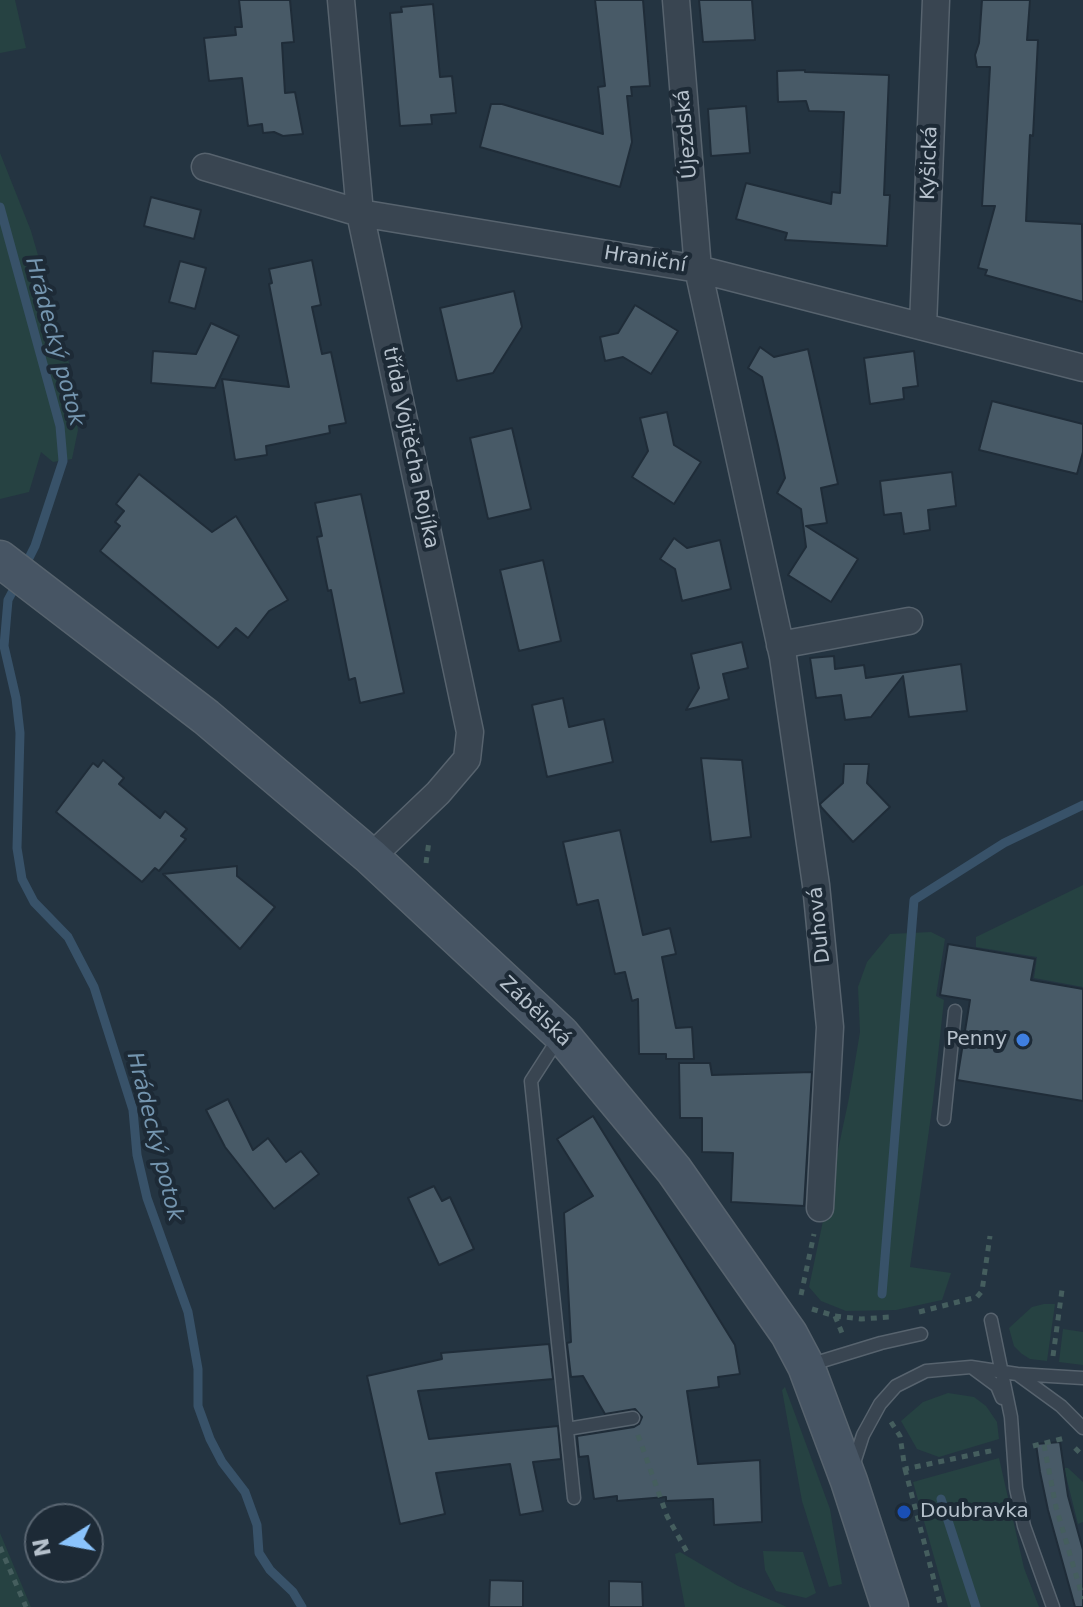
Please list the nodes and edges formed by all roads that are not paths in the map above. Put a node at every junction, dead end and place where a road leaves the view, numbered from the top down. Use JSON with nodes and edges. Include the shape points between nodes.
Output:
{"nodes":[{"id":1,"x":341,"y":0,"type":"edge"},
{"id":2,"x":676,"y":0,"type":"edge"},
{"id":3,"x":936,"y":0,"type":"edge"},
{"id":4,"x":205,"y":167,"type":"dead end"},
{"id":5,"x":360,"y":213,"type":"junction"},
{"id":6,"x":698,"y":269,"type":"junction"},
{"id":7,"x":923,"y":326,"type":"junction"},
{"id":8,"x":1083,"y":368,"type":"edge"},
{"id":9,"x":2,"y":561,"type":"edge"},
{"id":10,"x":909,"y":621,"type":"dead end"},
{"id":11,"x":780,"y":645,"type":"junction"},
{"id":12,"x":371,"y":857,"type":"junction"},
{"id":13,"x":955,"y":1011,"type":"dead end"},
{"id":14,"x":561,"y":1034,"type":"junction"},
{"id":15,"x":944,"y":1119,"type":"dead end"},
{"id":16,"x":820,"y":1208,"type":"road end"},
{"id":17,"x":991,"y":1320,"type":"dead end"},
{"id":18,"x":921,"y":1334,"type":"dead end"},
{"id":19,"x":806,"y":1366,"type":"junction"},
{"id":20,"x":971,"y":1367,"type":"junction"},
{"id":21,"x":1002,"y":1372,"type":"junction"},
{"id":22,"x":1017,"y":1374,"type":"junction"},
{"id":23,"x":1083,"y":1378,"type":"edge"},
{"id":24,"x":1011,"y":1417,"type":"junction"},
{"id":25,"x":633,"y":1418,"type":"road end"},
{"id":26,"x":1083,"y":1428,"type":"edge"},
{"id":27,"x":567,"y":1429,"type":"junction"},
{"id":28,"x":849,"y":1481,"type":"junction"},
{"id":29,"x":574,"y":1498,"type":"dead end"},
{"id":30,"x":890,"y":1607,"type":"edge"},
{"id":31,"x":1053,"y":1607,"type":"edge"}],
"edges":[{"from":1,"to":5,"type":"street","name":"třída Vojtěcha Rojíka"},
{"from":2,"to":6,"type":"street","name":"Újezdská"},
{"from":3,"to":7,"type":"street","name":"Kyšická"},
{"from":4,"to":5,"type":"street","name":"Hraniční"},
{"from":5,"to":6,"type":"street","name":"Hraniční"},
{"from":5,"to":12,"type":"street","name":"třída Vojtěcha Rojíka","via":[[470,732],[467,759]]},
{"from":6,"to":7,"type":"street","name":"Hraniční"},
{"from":6,"to":11,"type":"street","name":"Duhová"},
{"from":7,"to":8,"type":"street","name":"Hraniční"},
{"from":9,"to":12,"type":"main road","name":"Zábělská","via":[[206,717]]},
{"from":10,"to":11,"type":"street"},
{"from":11,"to":16,"type":"street","name":"Duhová","via":[[816,885],[830,1027]]},
{"from":12,"to":14,"type":"main road","name":"Zábělská"},
{"from":13,"to":15,"type":"lane"},
{"from":14,"to":19,"type":"main road","name":"Zábělská","via":[[674,1170]]},
{"from":14,"to":27,"type":"lane","via":[[531,1081]]},
{"from":17,"to":21,"type":"lane"},
{"from":18,"to":19,"type":"lane"},
{"from":19,"to":28,"type":"main road","name":"Zábělská"},
{"from":20,"to":21,"type":"lane"},
{"from":20,"to":24,"type":"lane","via":[[997,1386]]},
{"from":20,"to":28,"type":"lane","via":[[926,1371],[896,1386],[863,1435]]},
{"from":21,"to":22,"type":"lane"},
{"from":21,"to":24,"type":"lane"},
{"from":22,"to":23,"type":"lane"},
{"from":22,"to":26,"type":"lane"},
{"from":24,"to":31,"type":"lane","via":[[1024,1526]]},
{"from":25,"to":27,"type":"lane"},
{"from":27,"to":29,"type":"lane"},
{"from":28,"to":30,"type":"main road","name":"Zábělská"}]}
